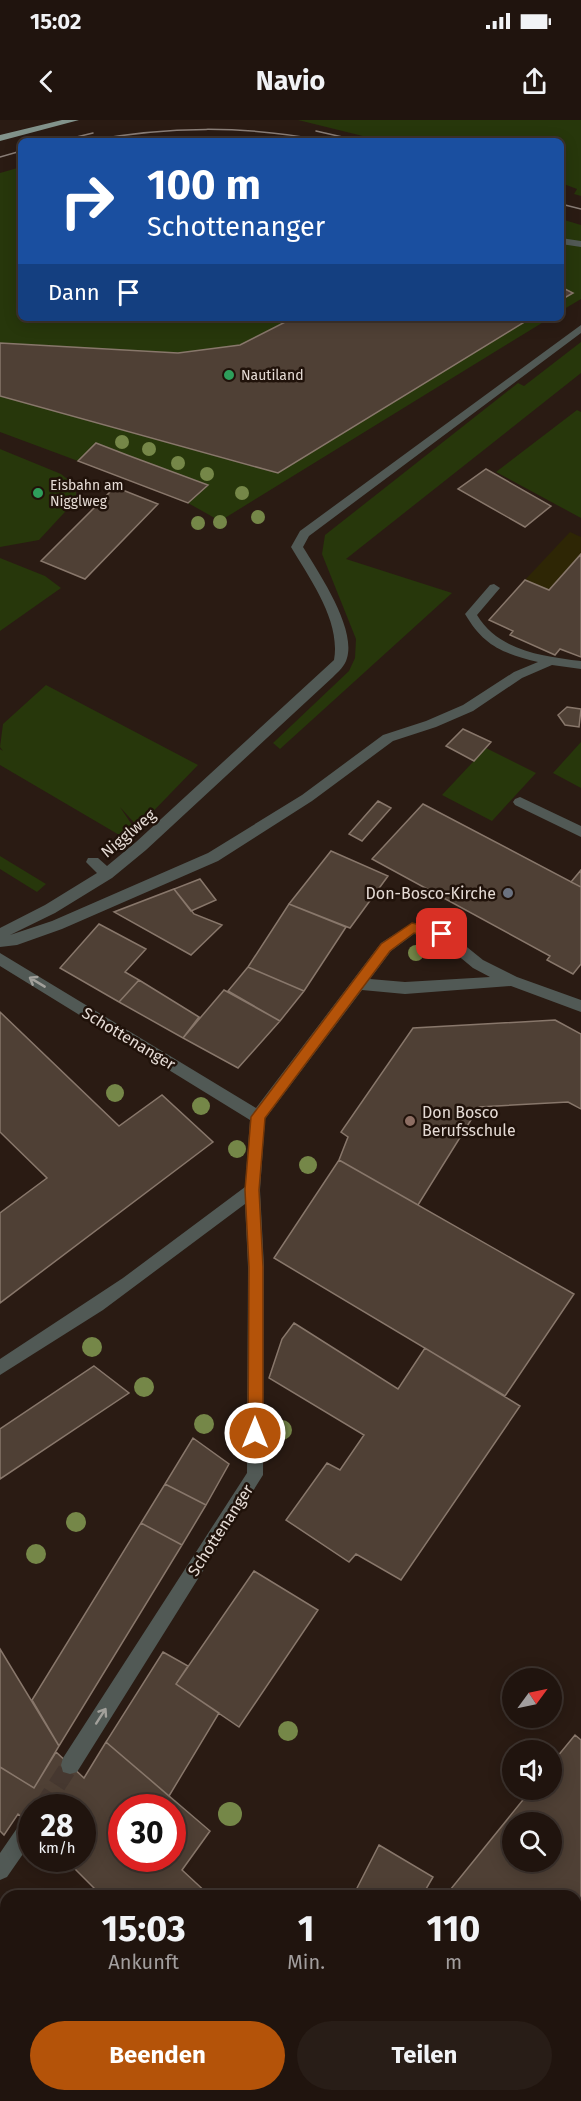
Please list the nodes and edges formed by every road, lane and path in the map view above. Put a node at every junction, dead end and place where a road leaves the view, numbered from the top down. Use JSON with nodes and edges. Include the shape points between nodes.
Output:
{"nodes":[{"id":1,"x":74,"y":120,"type":"edge"},
{"id":2,"x":0,"y":138,"type":"edge"},
{"id":3,"x":564,"y":241,"type":"edge"},
{"id":4,"x":581,"y":244,"type":"edge"},
{"id":5,"x":581,"y":328,"type":"edge"},
{"id":6,"x":494,"y":588,"type":"dead end"},
{"id":7,"x":551,"y":661,"type":"junction"},
{"id":8,"x":581,"y":664,"type":"edge"},
{"id":9,"x":520,"y":802,"type":"dead end"},
{"id":10,"x":581,"y":832,"type":"edge"},
{"id":11,"x":93,"y":862,"type":"dead end"},
{"id":12,"x":107,"y":874,"type":"junction"},
{"id":13,"x":0,"y":934,"type":"edge"},
{"id":14,"x":0,"y":942,"type":"edge"},
{"id":15,"x":0,"y":959,"type":"edge"},
{"id":16,"x":512,"y":981,"type":"junction"},
{"id":17,"x":360,"y":984,"type":"junction"},
{"id":18,"x":581,"y":1006,"type":"edge"},
{"id":19,"x":258,"y":1117,"type":"junction"},
{"id":20,"x":252,"y":1190,"type":"junction"},
{"id":21,"x":0,"y":1368,"type":"edge"},
{"id":22,"x":70,"y":1765,"type":"tunnel mouth"},
{"id":23,"x":18,"y":1844,"type":"edge"},
{"id":24,"x":0,"y":1870,"type":"edge"}],
"edges":[{"from":1,"to":2,"type":"main road"},
{"from":3,"to":4,"type":"street"},
{"from":5,"to":12,"type":"street","name":"Nigglweg","via":[[304,534],[297,547],[317,580],[336,625],[341,658],[263,737]]},
{"from":6,"to":7,"type":"street","via":[[471,614],[478,627],[497,645]]},
{"from":7,"to":8,"type":"street"},
{"from":7,"to":14,"type":"street","via":[[518,675],[468,708],[387,738],[307,798],[213,857],[17,940]]},
{"from":9,"to":10,"type":"street"},
{"from":11,"to":12,"type":"street"},
{"from":12,"to":13,"type":"street","name":"Nigglweg"},
{"from":19,"to":15,"type":"street","name":"Schottenanger","one_way":true},
{"from":16,"to":17,"type":"street","via":[[405,988]]},
{"from":16,"to":17,"type":"street","via":[[478,964],[442,934],[412,928],[386,947]]},
{"from":16,"to":18,"type":"street"},
{"from":17,"to":19,"type":"street"},
{"from":19,"to":20,"type":"street","name":"Schottenanger"},
{"from":20,"to":21,"type":"street","via":[[178,1249]]},
{"from":22,"to":20,"type":"street","name":"Schottenanger","one_way":true,"via":[[255,1475],[256,1267]]},
{"from":23,"to":24,"type":"street"}]}
